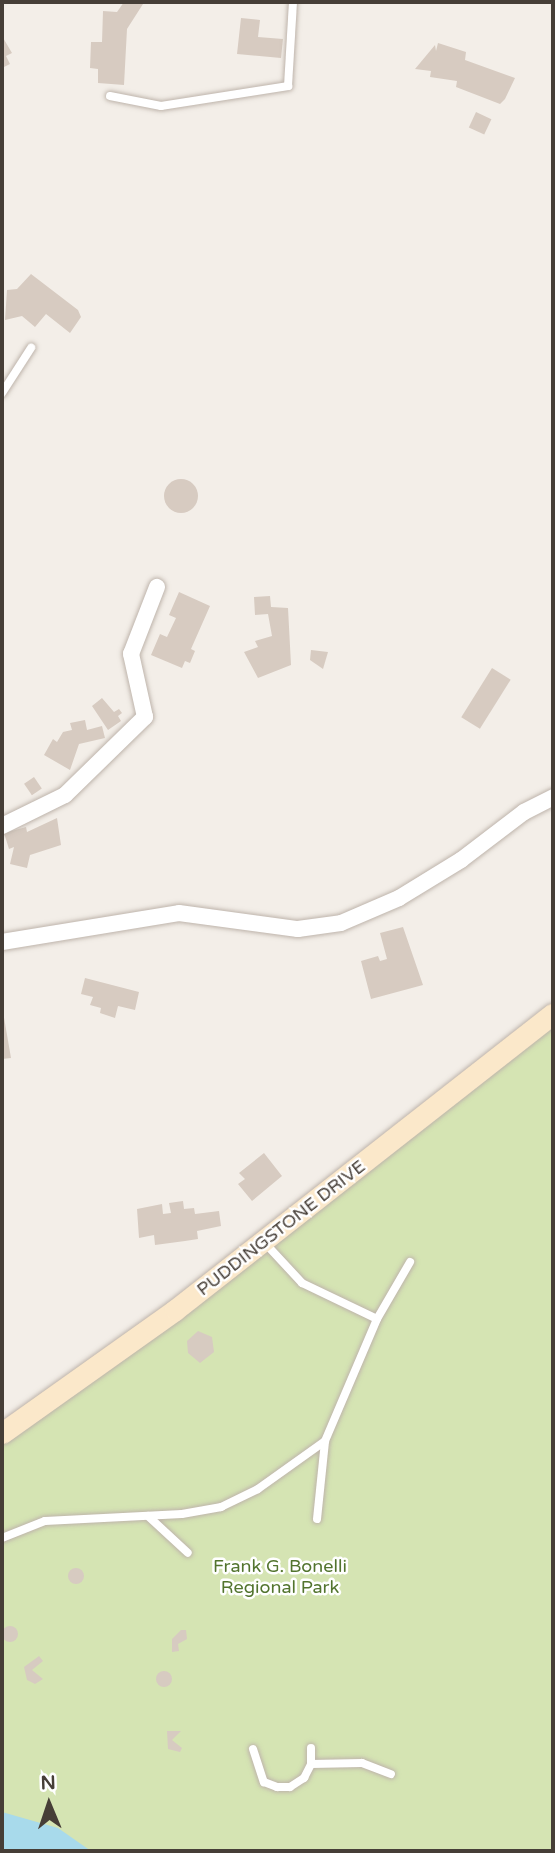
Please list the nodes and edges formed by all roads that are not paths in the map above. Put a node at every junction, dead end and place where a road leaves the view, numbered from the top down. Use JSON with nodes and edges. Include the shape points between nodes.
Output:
{"nodes":[{"id":1,"x":293,"y":2,"type":"edge"},
{"id":2,"x":110,"y":96,"type":"dead end"},
{"id":3,"x":31,"y":348,"type":"dead end"},
{"id":4,"x":2,"y":393,"type":"edge"},
{"id":5,"x":157,"y":587,"type":"dead end"},
{"id":6,"x":553,"y":797,"type":"edge"},
{"id":7,"x":2,"y":826,"type":"edge"},
{"id":8,"x":2,"y":942,"type":"edge"},
{"id":9,"x":553,"y":1014,"type":"edge"},
{"id":10,"x":264,"y":1242,"type":"junction"},
{"id":11,"x":410,"y":1262,"type":"dead end"},
{"id":12,"x":377,"y":1319,"type":"junction"},
{"id":13,"x":2,"y":1433,"type":"edge"},
{"id":14,"x":325,"y":1441,"type":"junction"},
{"id":15,"x":148,"y":1516,"type":"junction"},
{"id":16,"x":317,"y":1519,"type":"dead end"},
{"id":17,"x":2,"y":1538,"type":"edge"},
{"id":18,"x":188,"y":1553,"type":"dead end"},
{"id":19,"x":311,"y":1748,"type":"dead end"},
{"id":20,"x":253,"y":1749,"type":"dead end"},
{"id":21,"x":311,"y":1764,"type":"junction"},
{"id":22,"x":391,"y":1774,"type":"dead end"}],
"edges":[{"from":1,"to":2,"type":"lane","via":[[288,86],[161,106]]},
{"from":3,"to":4,"type":"lane"},
{"from":5,"to":7,"type":"street","via":[[131,654],[145,716],[65,795]]},
{"from":6,"to":8,"type":"street","via":[[399,898],[341,923],[298,929],[179,913]]},
{"from":9,"to":10,"type":"street","name":"PUDDINGSTONE DRIVE"},
{"from":10,"to":12,"type":"lane","via":[[302,1283]]},
{"from":10,"to":13,"type":"street","name":"PUDDINGSTONE DRIVE"},
{"from":11,"to":12,"type":"lane"},
{"from":12,"to":14,"type":"lane"},
{"from":14,"to":15,"type":"lane","via":[[258,1489],[221,1507]]},
{"from":14,"to":16,"type":"lane"},
{"from":15,"to":17,"type":"lane","via":[[45,1521]]},
{"from":15,"to":18,"type":"lane"},
{"from":19,"to":21,"type":"lane"},
{"from":20,"to":21,"type":"lane","via":[[264,1782],[276,1787],[290,1787],[304,1778]]},
{"from":21,"to":22,"type":"lane","via":[[362,1763]]}]}
